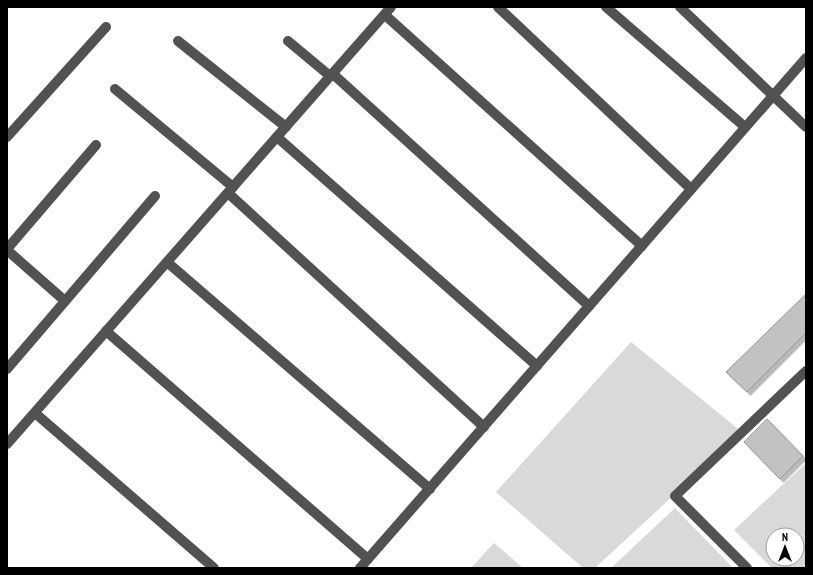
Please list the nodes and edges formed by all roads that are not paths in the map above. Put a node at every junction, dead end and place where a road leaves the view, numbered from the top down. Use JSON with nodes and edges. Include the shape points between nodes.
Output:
{"nodes":[{"id":1,"x":498,"y":7,"type":"edge"},
{"id":2,"x":606,"y":7,"type":"edge"},
{"id":3,"x":680,"y":7,"type":"edge"},
{"id":4,"x":388,"y":11,"type":"edge"},
{"id":5,"x":106,"y":27,"type":"dead end"},
{"id":6,"x":178,"y":41,"type":"dead end"},
{"id":7,"x":288,"y":41,"type":"dead end"},
{"id":8,"x":806,"y":58,"type":"edge"},
{"id":9,"x":331,"y":75,"type":"junction"},
{"id":10,"x":115,"y":89,"type":"dead end"},
{"id":11,"x":774,"y":96,"type":"junction"},
{"id":12,"x":286,"y":127,"type":"junction"},
{"id":13,"x":806,"y":127,"type":"edge"},
{"id":14,"x":745,"y":128,"type":"junction"},
{"id":15,"x":7,"y":137,"type":"edge"},
{"id":16,"x":277,"y":137,"type":"junction"},
{"id":17,"x":96,"y":146,"type":"dead end"},
{"id":18,"x":691,"y":189,"type":"junction"},
{"id":19,"x":230,"y":190,"type":"junction"},
{"id":20,"x":155,"y":196,"type":"dead end"},
{"id":21,"x":642,"y":246,"type":"junction"},
{"id":22,"x":7,"y":250,"type":"edge"},
{"id":23,"x":167,"y":262,"type":"junction"},
{"id":24,"x":65,"y":300,"type":"junction"},
{"id":25,"x":589,"y":306,"type":"junction"},
{"id":26,"x":106,"y":331,"type":"junction"},
{"id":27,"x":537,"y":366,"type":"junction"},
{"id":28,"x":7,"y":368,"type":"edge"},
{"id":29,"x":806,"y":371,"type":"edge"},
{"id":30,"x":35,"y":413,"type":"junction"},
{"id":31,"x":484,"y":427,"type":"junction"},
{"id":32,"x":7,"y":444,"type":"edge"},
{"id":33,"x":430,"y":489,"type":"junction"},
{"id":34,"x":368,"y":559,"type":"junction"},
{"id":35,"x":214,"y":568,"type":"edge"},
{"id":36,"x":360,"y":568,"type":"edge"},
{"id":37,"x":747,"y":568,"type":"edge"}],
"edges":[{"from":1,"to":18,"type":"street"},
{"from":2,"to":14,"type":"street"},
{"from":3,"to":11,"type":"street"},
{"from":4,"to":9,"type":"street"},
{"from":4,"to":21,"type":"street"},
{"from":5,"to":15,"type":"street"},
{"from":6,"to":12,"type":"street"},
{"from":7,"to":9,"type":"street"},
{"from":8,"to":11,"type":"street"},
{"from":9,"to":12,"type":"street"},
{"from":9,"to":25,"type":"street"},
{"from":10,"to":19,"type":"street"},
{"from":11,"to":13,"type":"street"},
{"from":11,"to":14,"type":"street"},
{"from":12,"to":16,"type":"street"},
{"from":14,"to":18,"type":"street"},
{"from":16,"to":19,"type":"street"},
{"from":16,"to":27,"type":"street"},
{"from":17,"to":22,"type":"street"},
{"from":18,"to":21,"type":"street"},
{"from":19,"to":23,"type":"street"},
{"from":19,"to":31,"type":"street"},
{"from":20,"to":24,"type":"street"},
{"from":21,"to":25,"type":"street"},
{"from":22,"to":24,"type":"street"},
{"from":23,"to":26,"type":"street"},
{"from":23,"to":33,"type":"street"},
{"from":24,"to":28,"type":"street"},
{"from":25,"to":27,"type":"street"},
{"from":26,"to":30,"type":"street"},
{"from":26,"to":34,"type":"street"},
{"from":27,"to":31,"type":"street"},
{"from":29,"to":37,"type":"street","via":[[675,496]]},
{"from":30,"to":32,"type":"street"},
{"from":30,"to":35,"type":"street"},
{"from":31,"to":33,"type":"street"},
{"from":33,"to":34,"type":"street"},
{"from":34,"to":36,"type":"street"}]}
